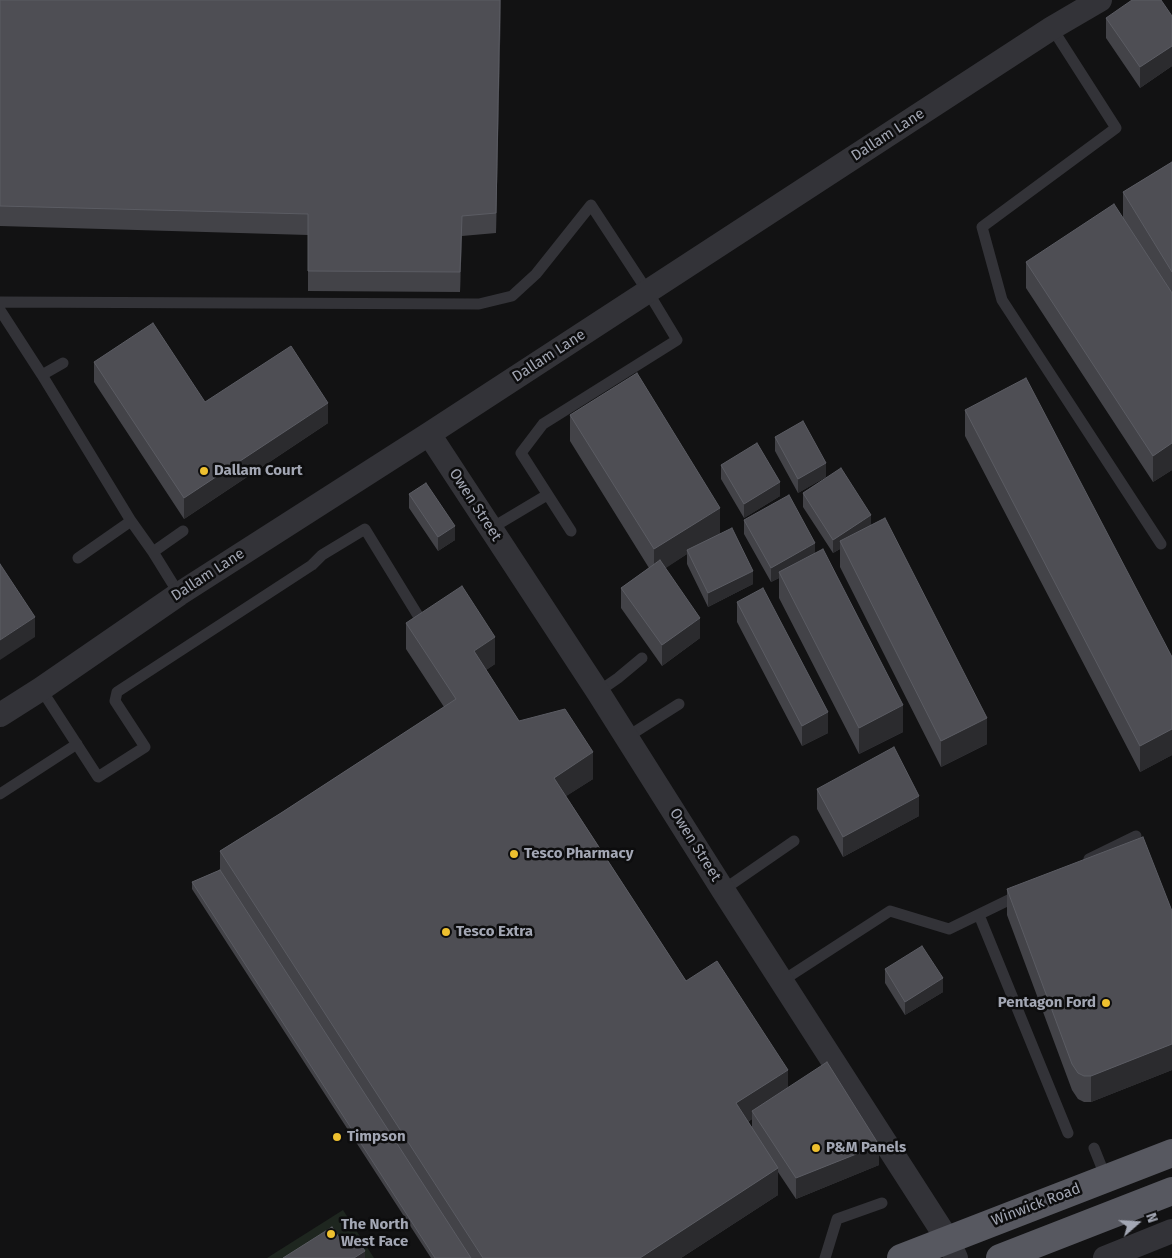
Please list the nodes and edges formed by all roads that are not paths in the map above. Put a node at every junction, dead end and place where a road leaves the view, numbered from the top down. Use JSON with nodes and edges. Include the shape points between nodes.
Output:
{"nodes":[{"id":1,"x":1100,"y":0,"type":"edge"},
{"id":2,"x":1052,"y":28,"type":"junction"},
{"id":3,"x":648,"y":292,"type":"junction"},
{"id":4,"x":0,"y":302,"type":"edge"},
{"id":5,"x":0,"y":310,"type":"edge"},
{"id":6,"x":63,"y":363,"type":"dead end"},
{"id":7,"x":42,"y":375,"type":"junction"},
{"id":8,"x":429,"y":434,"type":"junction"},
{"id":9,"x":547,"y":495,"type":"junction"},
{"id":10,"x":132,"y":521,"type":"junction"},
{"id":11,"x":490,"y":529,"type":"junction"},
{"id":12,"x":182,"y":531,"type":"dead end"},
{"id":13,"x":571,"y":531,"type":"dead end"},
{"id":14,"x":1161,"y":544,"type":"dead end"},
{"id":15,"x":153,"y":552,"type":"junction"},
{"id":16,"x":78,"y":558,"type":"dead end"},
{"id":17,"x":179,"y":594,"type":"junction"},
{"id":18,"x":426,"y":629,"type":"edge"},
{"id":19,"x":642,"y":658,"type":"dead end"},
{"id":20,"x":41,"y":689,"type":"junction"},
{"id":21,"x":598,"y":692,"type":"junction"},
{"id":22,"x":679,"y":704,"type":"dead end"},
{"id":23,"x":0,"y":715,"type":"edge"},
{"id":24,"x":627,"y":737,"type":"junction"},
{"id":25,"x":77,"y":744,"type":"junction"},
{"id":26,"x":0,"y":794,"type":"edge"},
{"id":27,"x":1136,"y":836,"type":"dead end"},
{"id":28,"x":794,"y":841,"type":"dead end"},
{"id":29,"x":1075,"y":866,"type":"edge"},
{"id":30,"x":1031,"y":888,"type":"edge"},
{"id":31,"x":723,"y":890,"type":"junction"},
{"id":32,"x":979,"y":915,"type":"junction"},
{"id":33,"x":782,"y":981,"type":"junction"},
{"id":34,"x":1068,"y":1133,"type":"dead end"},
{"id":35,"x":1094,"y":1148,"type":"dead end"},
{"id":36,"x":1172,"y":1153,"type":"edge"},
{"id":37,"x":1106,"y":1178,"type":"junction"},
{"id":38,"x":1172,"y":1191,"type":"edge"},
{"id":39,"x":882,"y":1203,"type":"dead end"},
{"id":40,"x":1172,"y":1231,"type":"edge"},
{"id":41,"x":952,"y":1249,"type":"edge"},
{"id":42,"x":825,"y":1258,"type":"edge"},
{"id":43,"x":901,"y":1258,"type":"edge"},
{"id":44,"x":1000,"y":1258,"type":"edge"},
{"id":45,"x":1105,"y":1258,"type":"edge"}],
"edges":[{"from":1,"to":2,"type":"street","name":"Dallam Lane"},
{"from":2,"to":3,"type":"street","name":"Dallam Lane"},
{"from":2,"to":14,"type":"lane","via":[[1116,128],[982,227],[1002,300]]},
{"from":3,"to":4,"type":"lane","via":[[590,205],[536,274],[512,296],[479,304]]},
{"from":3,"to":8,"type":"street","name":"Dallam Lane"},
{"from":3,"to":9,"type":"lane","via":[[676,340],[543,424],[521,453]]},
{"from":5,"to":7,"type":"lane"},
{"from":6,"to":7,"type":"lane"},
{"from":7,"to":10,"type":"lane"},
{"from":8,"to":11,"type":"street","name":"Owen Street"},
{"from":8,"to":17,"type":"street","name":"Dallam Lane"},
{"from":9,"to":11,"type":"lane"},
{"from":9,"to":13,"type":"lane"},
{"from":10,"to":15,"type":"lane"},
{"from":10,"to":16,"type":"lane"},
{"from":11,"to":21,"type":"street","name":"Owen Street"},
{"from":12,"to":15,"type":"lane"},
{"from":15,"to":17,"type":"lane"},
{"from":17,"to":20,"type":"street","name":"Dallam Lane"},
{"from":18,"to":25,"type":"lane","via":[[365,530],[117,692],[115,701],[145,747],[98,777]]},
{"from":19,"to":21,"type":"lane"},
{"from":20,"to":23,"type":"street","name":"Dallam Lane"},
{"from":20,"to":25,"type":"lane"},
{"from":21,"to":24,"type":"street","name":"Owen Street"},
{"from":22,"to":24,"type":"lane"},
{"from":24,"to":31,"type":"street","name":"Owen Street"},
{"from":25,"to":26,"type":"lane"},
{"from":27,"to":29,"type":"lane"},
{"from":28,"to":31,"type":"lane"},
{"from":30,"to":32,"type":"lane"},
{"from":31,"to":33,"type":"street","name":"Owen Street"},
{"from":32,"to":33,"type":"lane","via":[[949,929],[890,911]]},
{"from":32,"to":34,"type":"lane"},
{"from":33,"to":41,"type":"street","name":"Owen Street"},
{"from":35,"to":37,"type":"lane"},
{"from":36,"to":37,"type":"highway","name":"Winwick Road"},
{"from":37,"to":41,"type":"highway","name":"Winwick Road"},
{"from":38,"to":44,"type":"highway"},
{"from":39,"to":42,"type":"lane","via":[[837,1220]]},
{"from":40,"to":45,"type":"street"},
{"from":41,"to":43,"type":"highway","name":"Winwick Road"}]}
